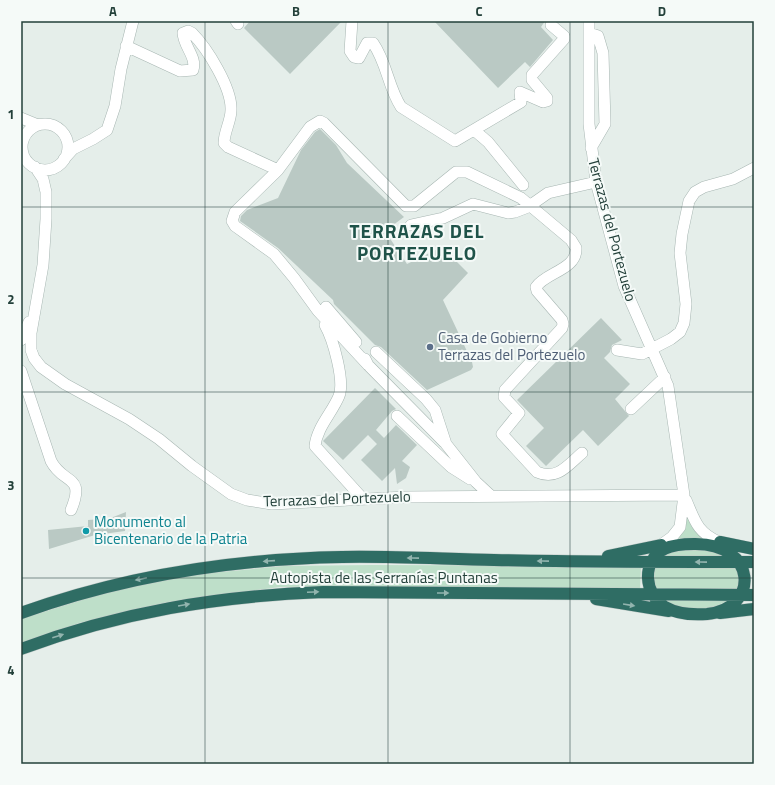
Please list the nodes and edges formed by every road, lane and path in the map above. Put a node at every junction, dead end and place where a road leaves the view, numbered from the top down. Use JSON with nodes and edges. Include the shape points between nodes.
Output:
{"nodes":[{"id":1,"x":133,"y":21,"type":"edge"},
{"id":2,"x":352,"y":21,"type":"edge"},
{"id":3,"x":551,"y":25,"type":"dead end"},
{"id":4,"x":588,"y":26,"type":"edge"},
{"id":5,"x":126,"y":46,"type":"junction"},
{"id":6,"x":21,"y":118,"type":"edge"},
{"id":7,"x":38,"y":124,"type":"junction"},
{"id":8,"x":474,"y":130,"type":"junction"},
{"id":9,"x":22,"y":134,"type":"edge"},
{"id":10,"x":64,"y":134,"type":"junction"},
{"id":11,"x":93,"y":139,"type":"junction"},
{"id":12,"x":591,"y":148,"type":"junction"},
{"id":13,"x":60,"y":163,"type":"junction"},
{"id":14,"x":35,"y":167,"type":"junction"},
{"id":15,"x":754,"y":168,"type":"edge"},
{"id":16,"x":278,"y":170,"type":"junction"},
{"id":17,"x":596,"y":182,"type":"junction"},
{"id":18,"x":523,"y":185,"type":"dead end"},
{"id":19,"x":46,"y":192,"type":"junction"},
{"id":20,"x":531,"y":206,"type":"junction"},
{"id":21,"x":412,"y":225,"type":"dead end"},
{"id":22,"x":35,"y":307,"type":"junction"},
{"id":23,"x":322,"y":309,"type":"junction"},
{"id":24,"x":21,"y":340,"type":"edge"},
{"id":25,"x":617,"y":350,"type":"dead end"},
{"id":26,"x":651,"y":350,"type":"junction"},
{"id":27,"x":376,"y":352,"type":"dead end"},
{"id":28,"x":21,"y":371,"type":"edge"},
{"id":29,"x":665,"y":377,"type":"junction"},
{"id":30,"x":631,"y":409,"type":"dead end"},
{"id":31,"x":397,"y":416,"type":"dead end"},
{"id":32,"x":446,"y":444,"type":"junction"},
{"id":33,"x":582,"y":453,"type":"dead end"},
{"id":34,"x":476,"y":482,"type":"junction"},
{"id":35,"x":490,"y":495,"type":"junction"},
{"id":36,"x":685,"y":496,"type":"junction"},
{"id":37,"x":363,"y":499,"type":"junction"},
{"id":38,"x":71,"y":510,"type":"dead end"},
{"id":39,"x":719,"y":544,"type":"junction"},
{"id":40,"x":662,"y":548,"type":"junction"},
{"id":41,"x":754,"y":549,"type":"edge"},
{"id":42,"x":571,"y":561,"type":"junction"},
{"id":43,"x":652,"y":561,"type":"junction"},
{"id":44,"x":740,"y":562,"type":"junction"},
{"id":45,"x":754,"y":562,"type":"edge"},
{"id":46,"x":563,"y":594,"type":"junction"},
{"id":47,"x":652,"y":594,"type":"junction"},
{"id":48,"x":739,"y":595,"type":"junction"},
{"id":49,"x":754,"y":595,"type":"edge"},
{"id":50,"x":754,"y":609,"type":"edge"},
{"id":51,"x":21,"y":613,"type":"edge"},
{"id":52,"x":682,"y":613,"type":"junction"},
{"id":53,"x":707,"y":614,"type":"junction"},
{"id":54,"x":21,"y":649,"type":"edge"}],
"edges":[{"from":1,"to":5,"type":"street","name":"Terrazas del Portezuelo"},
{"from":2,"to":8,"type":"street","via":[[350,52],[356,59],[359,58],[368,42],[373,43],[382,58],[401,107],[455,141]]},
{"from":3,"to":8,"type":"street","via":[[564,36],[564,39],[532,75],[532,80],[547,101],[543,102],[520,92],[521,102]]},
{"from":4,"to":12,"type":"street","name":"Terrazas del Portezuelo"},
{"from":4,"to":12,"type":"street","via":[[598,36],[603,53],[605,124]]},
{"from":5,"to":11,"type":"street","name":"Terrazas del Portezuelo","via":[[112,118],[107,130]]},
{"from":5,"to":16,"type":"street","via":[[180,72],[187,72],[193,70],[195,64],[185,45],[183,33],[192,33],[210,57],[230,99],[231,111],[224,144]]},
{"from":6,"to":7,"type":"street"},
{"from":7,"to":9,"type":"street","name":"Terrazas del Portezuelo"},
{"from":7,"to":10,"type":"street","via":[[53,125]]},
{"from":8,"to":18,"type":"street","via":[[488,142]]},
{"from":9,"to":14,"type":"street","name":"Terrazas del Portezuelo","via":[[22,152],[29,164]]},
{"from":10,"to":11,"type":"street","via":[[75,139]]},
{"from":10,"to":13,"type":"street","name":"Terrazas del Portezuelo","via":[[68,147]]},
{"from":11,"to":13,"type":"street","name":"Terrazas del Portezuelo","via":[[73,149]]},
{"from":12,"to":17,"type":"street","name":"Terrazas del Portezuelo"},
{"from":13,"to":14,"type":"street","via":[[42,169]]},
{"from":13,"to":19,"type":"street","name":"Terrazas del Portezuelo","via":[[51,176]]},
{"from":14,"to":19,"type":"street","name":"Terrazas del Portezuelo","via":[[44,179]]},
{"from":15,"to":26,"type":"street","via":[[734,179],[704,187],[695,192],[689,201],[680,253],[686,298],[684,323],[677,336]]},
{"from":16,"to":20,"type":"street","via":[[310,127],[320,121],[406,206],[414,206],[456,172],[461,171],[521,198]]},
{"from":16,"to":23,"type":"street","via":[[235,212],[232,221],[235,226],[274,254]]},
{"from":17,"to":20,"type":"street","via":[[548,193]]},
{"from":17,"to":26,"type":"street","name":"Terrazas del Portezuelo","via":[[624,286]]},
{"from":19,"to":22,"type":"street","name":"Terrazas del Portezuelo","via":[[46,241]]},
{"from":20,"to":21,"type":"street","via":[[508,213],[473,204],[443,218]]},
{"from":20,"to":33,"type":"street","via":[[571,240],[576,252],[571,262],[536,287],[563,324],[504,390],[504,397],[519,413],[502,434],[537,472],[544,475],[558,474]]},
{"from":22,"to":24,"type":"street"},
{"from":22,"to":37,"type":"street","name":"Terrazas del Portezuelo","via":[[31,350],[41,367],[65,384],[160,439],[231,494],[247,500],[272,504]]},
{"from":23,"to":32,"type":"street","via":[[355,340],[368,366]]},
{"from":23,"to":37,"type":"street","via":[[332,338],[341,385],[340,395],[316,437],[315,446]]},
{"from":25,"to":26,"type":"street","via":[[636,354]]},
{"from":26,"to":29,"type":"street","name":"Terrazas del Portezuelo"},
{"from":27,"to":32,"type":"street","via":[[435,410]]},
{"from":28,"to":38,"type":"street","via":[[51,461],[54,467],[74,482],[77,489]]},
{"from":29,"to":30,"type":"street"},
{"from":29,"to":36,"type":"street","name":"Terrazas del Portezuelo","via":[[671,400]]},
{"from":31,"to":34,"type":"street","via":[[451,467]]},
{"from":32,"to":34,"type":"street"},
{"from":34,"to":35,"type":"street"},
{"from":35,"to":36,"type":"street","name":"Terrazas del Portezuelo"},
{"from":35,"to":37,"type":"street","name":"Terrazas del Portezuelo"},
{"from":36,"to":39,"type":"street","name":"Terrazas del Portezuelo","via":[[698,527]]},
{"from":36,"to":40,"type":"street","name":"Terrazas del Portezuelo","via":[[678,531]]},
{"from":39,"to":40,"type":"highway"},
{"from":39,"to":41,"type":"highway"},
{"from":39,"to":44,"type":"highway"},
{"from":40,"to":42,"type":"highway"},
{"from":40,"to":43,"type":"highway"},
{"from":42,"to":43,"type":"highway","name":"Autopista de las Serranías Puntanas"},
{"from":42,"to":51,"type":"highway","name":"Autopista de las Serranías Puntanas","one_way":true,"via":[[343,557],[254,562],[175,572],[126,582]]},
{"from":44,"to":43,"type":"highway","name":"Autopista de las Serranías Puntanas","one_way":true},
{"from":43,"to":47,"type":"highway","via":[[647,575]]},
{"from":44,"to":45,"type":"highway","name":"Autopista de las Serranías Puntanas"},
{"from":44,"to":48,"type":"highway","via":[[745,579]]},
{"from":46,"to":47,"type":"highway","name":"Autopista de las Serranías Puntanas"},
{"from":46,"to":52,"type":"highway","one_way":true},
{"from":54,"to":46,"type":"highway","name":"Autopista de las Serranías Puntanas","one_way":true,"via":[[131,615],[254,595],[323,592]]},
{"from":47,"to":48,"type":"highway","name":"Autopista de las Serranías Puntanas"},
{"from":47,"to":52,"type":"highway","via":[[666,608]]},
{"from":48,"to":49,"type":"highway","name":"Autopista de las Serranías Puntanas"},
{"from":48,"to":53,"type":"highway","via":[[723,610]]},
{"from":50,"to":53,"type":"highway"},
{"from":52,"to":53,"type":"highway"}]}
